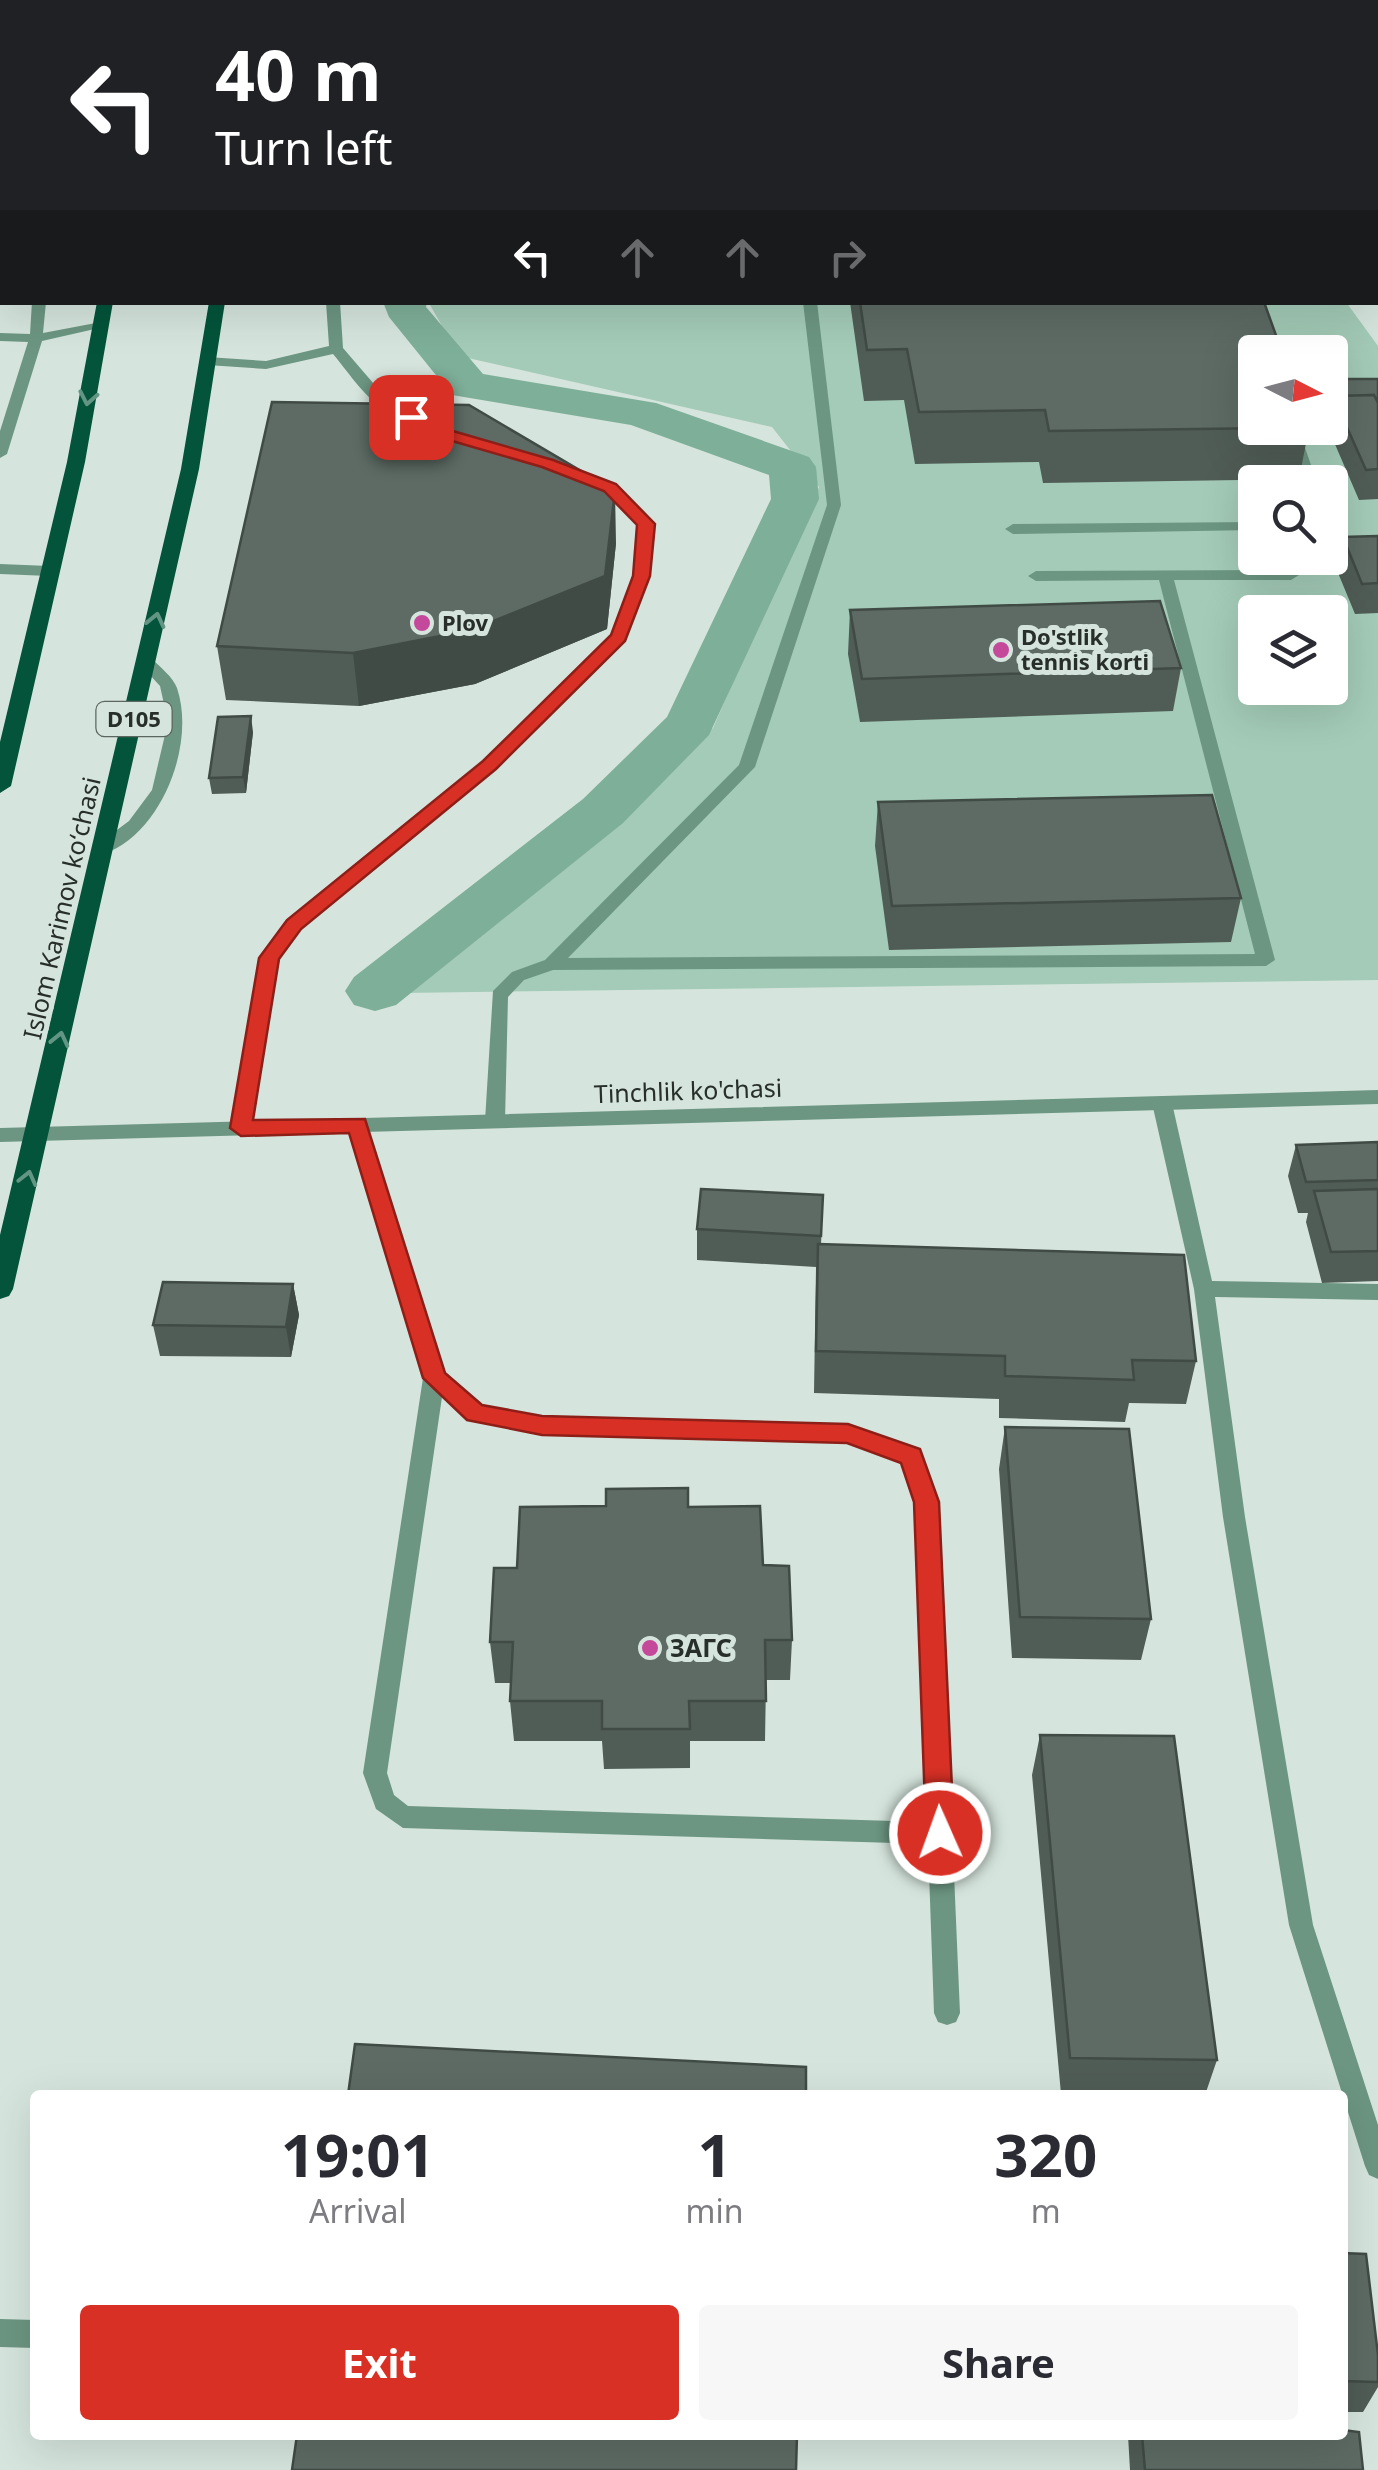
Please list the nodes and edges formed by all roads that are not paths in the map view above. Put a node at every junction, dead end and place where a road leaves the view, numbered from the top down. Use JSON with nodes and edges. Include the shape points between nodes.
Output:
{"nodes":[{"id":1,"x":40,"y":305,"type":"edge"},
{"id":2,"x":104,"y":305,"type":"edge"},
{"id":3,"x":216,"y":305,"type":"edge"},
{"id":4,"x":333,"y":305,"type":"edge"},
{"id":5,"x":810,"y":305,"type":"edge"},
{"id":6,"x":101,"y":326,"type":"junction"},
{"id":7,"x":0,"y":337,"type":"edge"},
{"id":8,"x":36,"y":338,"type":"junction"},
{"id":9,"x":336,"y":349,"type":"junction"},
{"id":10,"x":207,"y":362,"type":"junction"},
{"id":11,"x":426,"y":425,"type":"edge"},
{"id":12,"x":0,"y":454,"type":"edge"},
{"id":13,"x":563,"y":470,"type":"edge"},
{"id":14,"x":1238,"y":526,"type":"edge"},
{"id":15,"x":1013,"y":529,"type":"dead end"},
{"id":16,"x":0,"y":569,"type":"edge"},
{"id":17,"x":49,"y":571,"type":"junction"},
{"id":18,"x":1291,"y":575,"type":"edge"},
{"id":19,"x":1036,"y":576,"type":"dead end"},
{"id":20,"x":1165,"y":576,"type":"junction"},
{"id":21,"x":146,"y":662,"type":"junction"},
{"id":22,"x":0,"y":786,"type":"edge"},
{"id":23,"x":104,"y":848,"type":"junction"},
{"id":24,"x":551,"y":964,"type":"junction"},
{"id":25,"x":1378,"y":1096,"type":"edge"},
{"id":26,"x":1162,"y":1103,"type":"junction"},
{"id":27,"x":495,"y":1121,"type":"junction"},
{"id":28,"x":357,"y":1125,"type":"junction"},
{"id":29,"x":241,"y":1128,"type":"junction"},
{"id":30,"x":38,"y":1134,"type":"junction"},
{"id":31,"x":0,"y":1135,"type":"edge"},
{"id":32,"x":0,"y":1289,"type":"edge"},
{"id":33,"x":1204,"y":1289,"type":"junction"},
{"id":34,"x":1378,"y":1292,"type":"edge"},
{"id":35,"x":434,"y":1378,"type":"junction"},
{"id":36,"x":940,"y":1833,"type":"junction"},
{"id":37,"x":947,"y":2013,"type":"dead end"},
{"id":38,"x":1378,"y":2166,"type":"edge"},
{"id":39,"x":0,"y":2333,"type":"edge"},
{"id":40,"x":30,"y":2334,"type":"edge"}],
"edges":[{"from":1,"to":8,"type":"street"},
{"from":2,"to":6,"type":"main road"},
{"from":3,"to":10,"type":"main road","name":"Islom Karimov koʻchasi","number":"D105"},
{"from":4,"to":9,"type":"street"},
{"from":5,"to":24,"type":"street","via":[[834,505],[746,767]]},
{"from":6,"to":8,"type":"street"},
{"from":6,"to":17,"type":"main road","one_way":true},
{"from":7,"to":8,"type":"street"},
{"from":8,"to":12,"type":"street"},
{"from":9,"to":10,"type":"street","via":[[266,365]]},
{"from":9,"to":11,"type":"street","via":[[381,401]]},
{"from":21,"to":10,"type":"main road","name":"Islom Karimov koʻchasi","number":"D105","one_way":true},
{"from":13,"to":29,"type":"street","via":[[610,488],[646,524],[642,576],[619,637],[490,765],[294,925],[277,947],[269,958]]},
{"from":14,"to":15,"type":"street"},
{"from":16,"to":17,"type":"street"},
{"from":17,"to":22,"type":"main road"},
{"from":18,"to":20,"type":"street"},
{"from":19,"to":20,"type":"street"},
{"from":20,"to":24,"type":"street","via":[[1266,960]]},
{"from":21,"to":23,"type":"main road","name":"Islom Karimov koʻchasi","number":"D105"},
{"from":21,"to":23,"type":"street","via":[[168,685],[176,722],[160,791],[135,825]]},
{"from":30,"to":23,"type":"main road","name":"Islom Karimov koʻchasi","number":"D105","one_way":true},
{"from":24,"to":27,"type":"street","via":[[518,976],[499,994]]},
{"from":25,"to":26,"type":"street","name":"Tinchlik ko'chasi"},
{"from":26,"to":27,"type":"street","name":"Tinchlik ko'chasi"},
{"from":26,"to":33,"type":"street"},
{"from":27,"to":28,"type":"street","name":"Tinchlik ko'chasi"},
{"from":28,"to":29,"type":"street","name":"Tinchlik ko'chasi"},
{"from":28,"to":35,"type":"street"},
{"from":29,"to":30,"type":"street","name":"Tinchlik ko'chasi"},
{"from":30,"to":31,"type":"street","name":"Tinchlik ko'chasi"},
{"from":32,"to":30,"type":"main road","name":"Islom Karimov koʻchasi","number":"D105","one_way":true},
{"from":33,"to":34,"type":"street"},
{"from":33,"to":38,"type":"street","via":[[1301,1924]]},
{"from":35,"to":36,"type":"street","via":[[476,1413],[542,1425],[848,1433],[911,1456],[927,1502]]},
{"from":35,"to":36,"type":"street","via":[[375,1774],[384,1802],[403,1817]]},
{"from":36,"to":37,"type":"street"},
{"from":39,"to":40,"type":"street"}]}
